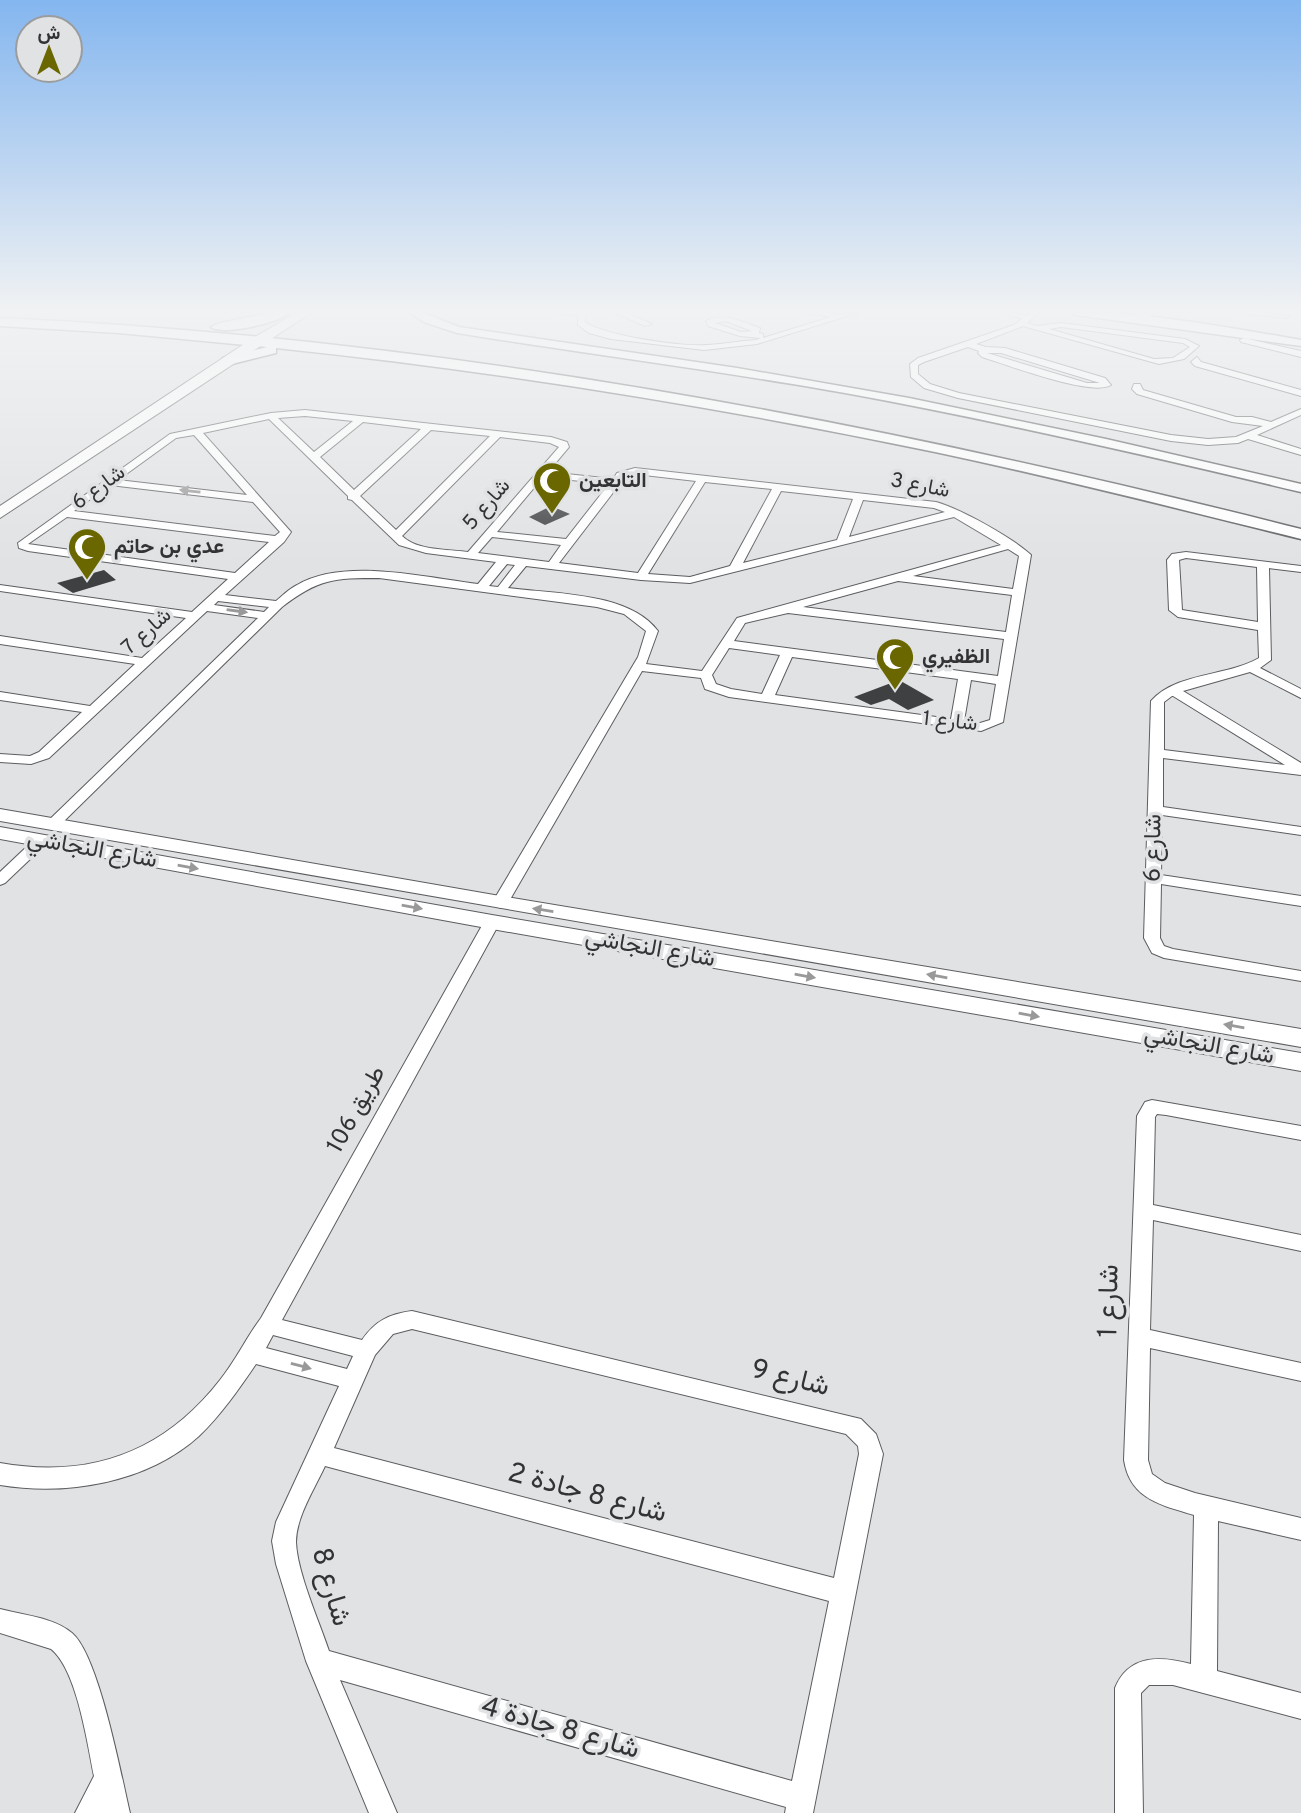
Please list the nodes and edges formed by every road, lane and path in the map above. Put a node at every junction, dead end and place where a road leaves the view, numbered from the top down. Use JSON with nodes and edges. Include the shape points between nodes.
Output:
{"nodes":[{"id":1,"x":153,"y":397,"type":"edge"},
{"id":2,"x":175,"y":397,"type":"edge"},
{"id":3,"x":664,"y":397,"type":"edge"},
{"id":4,"x":731,"y":397,"type":"edge"},
{"id":5,"x":879,"y":397,"type":"edge"},
{"id":6,"x":971,"y":397,"type":"edge"},
{"id":7,"x":1156,"y":397,"type":"edge"},
{"id":8,"x":1190,"y":397,"type":"edge"},
{"id":9,"x":1301,"y":412,"type":"edge"},
{"id":10,"x":271,"y":416,"type":"junction"},
{"id":11,"x":360,"y":420,"type":"junction"},
{"id":12,"x":1252,"y":420,"type":"junction"},
{"id":13,"x":1272,"y":425,"type":"junction"},
{"id":14,"x":428,"y":427,"type":"junction"},
{"id":15,"x":197,"y":430,"type":"junction"},
{"id":16,"x":498,"y":434,"type":"junction"},
{"id":17,"x":1249,"y":436,"type":"junction"},
{"id":18,"x":922,"y":444,"type":"junction"},
{"id":19,"x":1011,"y":451,"type":"junction"},
{"id":20,"x":1301,"y":452,"type":"edge"},
{"id":21,"x":313,"y":458,"type":"junction"},
{"id":22,"x":541,"y":474,"type":"junction"},
{"id":23,"x":702,"y":479,"type":"junction"},
{"id":24,"x":1279,"y":479,"type":"junction"},
{"id":25,"x":1301,"y":480,"type":"edge"},
{"id":26,"x":108,"y":482,"type":"junction"},
{"id":27,"x":616,"y":482,"type":"junction"},
{"id":28,"x":778,"y":487,"type":"junction"},
{"id":29,"x":1301,"y":488,"type":"edge"},
{"id":30,"x":1196,"y":495,"type":"junction"},
{"id":31,"x":859,"y":496,"type":"junction"},
{"id":32,"x":352,"y":497,"type":"junction"},
{"id":33,"x":0,"y":499,"type":"edge"},
{"id":34,"x":258,"y":499,"type":"junction"},
{"id":35,"x":1172,"y":501,"type":"junction"},
{"id":36,"x":0,"y":513,"type":"edge"},
{"id":37,"x":64,"y":513,"type":"junction"},
{"id":38,"x":956,"y":513,"type":"junction"},
{"id":39,"x":1301,"y":521,"type":"edge"},
{"id":40,"x":490,"y":534,"type":"junction"},
{"id":41,"x":1301,"y":534,"type":"edge"},
{"id":42,"x":396,"y":536,"type":"junction"},
{"id":43,"x":280,"y":540,"type":"junction"},
{"id":44,"x":842,"y":542,"type":"junction"},
{"id":45,"x":569,"y":543,"type":"junction"},
{"id":46,"x":1012,"y":545,"type":"junction"},
{"id":47,"x":471,"y":555,"type":"junction"},
{"id":48,"x":504,"y":559,"type":"junction"},
{"id":49,"x":523,"y":562,"type":"junction"},
{"id":50,"x":1263,"y":564,"type":"junction"},
{"id":51,"x":552,"y":565,"type":"junction"},
{"id":52,"x":1301,"y":569,"type":"edge"},
{"id":53,"x":734,"y":570,"type":"junction"},
{"id":54,"x":239,"y":577,"type":"junction"},
{"id":55,"x":641,"y":577,"type":"junction"},
{"id":56,"x":892,"y":577,"type":"junction"},
{"id":57,"x":482,"y":587,"type":"junction"},
{"id":58,"x":0,"y":588,"type":"edge"},
{"id":59,"x":501,"y":590,"type":"junction"},
{"id":60,"x":1020,"y":593,"type":"junction"},
{"id":61,"x":217,"y":597,"type":"junction"},
{"id":62,"x":278,"y":605,"type":"junction"},
{"id":63,"x":781,"y":608,"type":"junction"},
{"id":64,"x":201,"y":611,"type":"junction"},
{"id":65,"x":268,"y":615,"type":"junction"},
{"id":66,"x":1265,"y":627,"type":"junction"},
{"id":67,"x":1011,"y":636,"type":"junction"},
{"id":68,"x":0,"y":640,"type":"edge"},
{"id":69,"x":725,"y":644,"type":"junction"},
{"id":70,"x":787,"y":653,"type":"junction"},
{"id":71,"x":146,"y":662,"type":"junction"},
{"id":72,"x":641,"y":662,"type":"junction"},
{"id":73,"x":1251,"y":668,"type":"junction"},
{"id":74,"x":709,"y":671,"type":"junction"},
{"id":75,"x":965,"y":676,"type":"junction"},
{"id":76,"x":1003,"y":681,"type":"junction"},
{"id":77,"x":1174,"y":691,"type":"junction"},
{"id":78,"x":1301,"y":694,"type":"edge"},
{"id":79,"x":0,"y":696,"type":"edge"},
{"id":80,"x":767,"y":698,"type":"junction"},
{"id":81,"x":92,"y":710,"type":"junction"},
{"id":82,"x":957,"y":724,"type":"junction"},
{"id":83,"x":1156,"y":753,"type":"junction"},
{"id":84,"x":0,"y":758,"type":"edge"},
{"id":85,"x":1301,"y":770,"type":"edge"},
{"id":86,"x":1155,"y":810,"type":"junction"},
{"id":87,"x":0,"y":815,"type":"edge"},
{"id":88,"x":1301,"y":831,"type":"edge"},
{"id":89,"x":47,"y":832,"type":"junction"},
{"id":90,"x":0,"y":833,"type":"edge"},
{"id":91,"x":1153,"y":878,"type":"junction"},
{"id":92,"x":0,"y":880,"type":"edge"},
{"id":93,"x":1301,"y":901,"type":"edge"},
{"id":94,"x":496,"y":912,"type":"junction"},
{"id":95,"x":761,"y":957,"type":"junction"},
{"id":96,"x":1301,"y":976,"type":"edge"},
{"id":97,"x":1301,"y":1038,"type":"edge"},
{"id":98,"x":1301,"y":1062,"type":"edge"},
{"id":99,"x":1301,"y":1133,"type":"edge"},
{"id":100,"x":1142,"y":1210,"type":"junction"},
{"id":101,"x":1301,"y":1243,"type":"edge"},
{"id":102,"x":267,"y":1325,"type":"junction"},
{"id":103,"x":1139,"y":1337,"type":"junction"},
{"id":104,"x":367,"y":1350,"type":"junction"},
{"id":105,"x":249,"y":1353,"type":"junction"},
{"id":106,"x":1301,"y":1372,"type":"edge"},
{"id":107,"x":353,"y":1380,"type":"junction"},
{"id":108,"x":318,"y":1454,"type":"junction"},
{"id":109,"x":0,"y":1474,"type":"edge"},
{"id":110,"x":1206,"y":1506,"type":"junction"},
{"id":111,"x":1301,"y":1529,"type":"edge"},
{"id":112,"x":842,"y":1592,"type":"junction"},
{"id":113,"x":0,"y":1621,"type":"edge"},
{"id":114,"x":319,"y":1661,"type":"junction"},
{"id":115,"x":1204,"y":1679,"type":"junction"},
{"id":116,"x":1301,"y":1706,"type":"edge"},
{"id":117,"x":107,"y":1779,"type":"junction"},
{"id":118,"x":800,"y":1805,"type":"edge"},
{"id":119,"x":89,"y":1813,"type":"edge"},
{"id":120,"x":116,"y":1813,"type":"edge"},
{"id":121,"x":383,"y":1813,"type":"edge"},
{"id":122,"x":1129,"y":1813,"type":"edge"}],
"edges":[{"from":1,"to":33,"type":"main road"},
{"from":2,"to":36,"type":"main road"},
{"from":3,"to":18,"type":"main road"},
{"from":4,"to":19,"type":"main road"},
{"from":5,"to":24,"type":"street"},
{"from":6,"to":17,"type":"street","via":[[1171,438],[1224,442]]},
{"from":7,"to":12,"type":"street","via":[[1235,420]]},
{"from":8,"to":12,"type":"street","via":[[1248,414]]},
{"from":9,"to":13,"type":"street"},
{"from":10,"to":11,"type":"street","name":"شارع 5","via":[[305,413]]},
{"from":10,"to":15,"type":"street","name":"شارع 5"},
{"from":10,"to":21,"type":"street","name":"شارع 3"},
{"from":11,"to":14,"type":"street","name":"شارع 5"},
{"from":11,"to":21,"type":"street"},
{"from":12,"to":13,"type":"street"},
{"from":13,"to":17,"type":"street"},
{"from":14,"to":16,"type":"street","name":"شارع 5"},
{"from":14,"to":32,"type":"street"},
{"from":15,"to":26,"type":"street","name":"شارع 6","via":[[173,436]]},
{"from":15,"to":34,"type":"street"},
{"from":16,"to":22,"type":"street","name":"شارع 5","via":[[564,444]]},
{"from":16,"to":42,"type":"street"},
{"from":17,"to":20,"type":"street"},
{"from":18,"to":19,"type":"main road","via":[[1005,458],[1014,456]]},
{"from":18,"to":35,"type":"main road"},
{"from":19,"to":30,"type":"main road"},
{"from":21,"to":32,"type":"street","name":"شارع 3"},
{"from":22,"to":27,"type":"street"},
{"from":22,"to":40,"type":"street","name":"شارع 5"},
{"from":23,"to":27,"type":"street","name":"شارع 3","via":[[635,471],[625,472]]},
{"from":23,"to":28,"type":"street","name":"شارع 3"},
{"from":23,"to":55,"type":"street"},
{"from":24,"to":25,"type":"street"},
{"from":24,"to":29,"type":"street"},
{"from":34,"to":26,"type":"street","one_way":true},
{"from":26,"to":37,"type":"street","name":"شارع 6"},
{"from":27,"to":45,"type":"street"},
{"from":28,"to":31,"type":"street","name":"شارع 3"},
{"from":28,"to":53,"type":"street"},
{"from":30,"to":35,"type":"main road","via":[[1168,494]]},
{"from":30,"to":39,"type":"main road"},
{"from":31,"to":38,"type":"street","name":"شارع 3","via":[[936,505]]},
{"from":31,"to":44,"type":"street"},
{"from":32,"to":42,"type":"street","name":"شارع 3"},
{"from":34,"to":43,"type":"street","via":[[286,529]]},
{"from":35,"to":41,"type":"main road"},
{"from":37,"to":43,"type":"street"},
{"from":37,"to":54,"type":"street","name":"شارع 6","via":[[23,546]]},
{"from":38,"to":44,"type":"street","name":"شارع 3"},
{"from":38,"to":46,"type":"street"},
{"from":40,"to":45,"type":"street"},
{"from":40,"to":47,"type":"street","name":"شارع 5"},
{"from":42,"to":47,"type":"street","name":"شارع 3","via":[[415,547]]},
{"from":43,"to":54,"type":"street"},
{"from":44,"to":53,"type":"street","name":"شارع 3"},
{"from":45,"to":51,"type":"street"},
{"from":46,"to":56,"type":"street"},
{"from":46,"to":60,"type":"street","name":"شارع 1","via":[[1027,559]]},
{"from":47,"to":48,"type":"street","name":"شارع 3"},
{"from":48,"to":49,"type":"street","name":"شارع 3"},
{"from":48,"to":57,"type":"street"},
{"from":49,"to":51,"type":"street","name":"شارع 3"},
{"from":49,"to":59,"type":"street"},
{"from":50,"to":52,"type":"street"},
{"from":50,"to":66,"type":"street"},
{"from":50,"to":66,"type":"street","via":[[1186,555],[1173,559],[1178,613]]},
{"from":51,"to":55,"type":"street","name":"شارع 3"},
{"from":53,"to":55,"type":"street","name":"شارع 3","via":[[690,580]]},
{"from":54,"to":61,"type":"street"},
{"from":56,"to":60,"type":"street"},
{"from":56,"to":63,"type":"street"},
{"from":57,"to":59,"type":"street"},
{"from":57,"to":62,"type":"street","via":[[353,575],[301,587]]},
{"from":58,"to":64,"type":"street","name":"شارع 7"},
{"from":59,"to":72,"type":"street","via":[[621,607],[636,614],[652,631]]},
{"from":60,"to":67,"type":"street","name":"شارع 1"},
{"from":61,"to":62,"type":"street"},
{"from":61,"to":64,"type":"street"},
{"from":62,"to":65,"type":"street"},
{"from":63,"to":67,"type":"street"},
{"from":63,"to":69,"type":"street","via":[[741,621]]},
{"from":64,"to":65,"type":"street","one_way":true},
{"from":64,"to":71,"type":"street","name":"شارع 7"},
{"from":65,"to":89,"type":"street"},
{"from":66,"to":73,"type":"street","via":[[1265,660]]},
{"from":67,"to":76,"type":"street","name":"شارع 1"},
{"from":68,"to":71,"type":"street"},
{"from":69,"to":70,"type":"street"},
{"from":69,"to":74,"type":"street"},
{"from":70,"to":75,"type":"street"},
{"from":70,"to":80,"type":"street"},
{"from":71,"to":81,"type":"street","name":"شارع 7"},
{"from":72,"to":74,"type":"street"},
{"from":72,"to":94,"type":"street","name":"طريق 106"},
{"from":73,"to":77,"type":"street"},
{"from":73,"to":78,"type":"street"},
{"from":74,"to":80,"type":"street","name":"شارع 1","via":[[710,686],[717,690]]},
{"from":75,"to":76,"type":"street"},
{"from":75,"to":82,"type":"street"},
{"from":76,"to":82,"type":"street","name":"شارع 1","via":[[996,722],[981,727]]},
{"from":77,"to":83,"type":"street","name":"شارع 6","via":[[1158,701]]},
{"from":77,"to":85,"type":"street"},
{"from":79,"to":81,"type":"street"},
{"from":80,"to":82,"type":"street","name":"شارع 1"},
{"from":81,"to":84,"type":"street","name":"شارع 7","via":[[44,755],[31,760]]},
{"from":83,"to":85,"type":"street"},
{"from":83,"to":86,"type":"street","name":"شارع 6"},
{"from":86,"to":88,"type":"street"},
{"from":86,"to":91,"type":"street","name":"شارع 6"},
{"from":87,"to":89,"type":"main road","name":"شارع النجاشي"},
{"from":89,"to":90,"type":"main road","name":"شارع النجاشي"},
{"from":89,"to":92,"type":"street"},
{"from":89,"to":94,"type":"main road","name":"شارع النجاشي"},
{"from":91,"to":93,"type":"street"},
{"from":91,"to":96,"type":"street","name":"شارع 6","via":[[1152,938],[1158,949]]},
{"from":94,"to":95,"type":"main road","name":"شارع النجاشي"},
{"from":94,"to":102,"type":"street","name":"طريق 106"},
{"from":97,"to":95,"type":"main road","name":"شارع النجاشي","one_way":true},
{"from":95,"to":98,"type":"main road","name":"شارع النجاشي","one_way":true},
{"from":99,"to":100,"type":"street","name":"شارع 1","via":[[1152,1107],[1146,1116]]},
{"from":100,"to":101,"type":"street"},
{"from":100,"to":103,"type":"street","name":"شارع 1"},
{"from":102,"to":104,"type":"street"},
{"from":102,"to":105,"type":"street","name":"طريق 106"},
{"from":103,"to":106,"type":"street"},
{"from":103,"to":110,"type":"street","name":"شارع 1","via":[[1138,1472],[1153,1490]]},
{"from":104,"to":107,"type":"street","name":"شارع 9"},
{"from":104,"to":112,"type":"street","name":"شارع 9","via":[[379,1332],[394,1322],[412,1320],[853,1426],[868,1441],[872,1454]]},
{"from":105,"to":107,"type":"street","one_way":true},
{"from":105,"to":109,"type":"street","name":"طريق 106","via":[[222,1396],[189,1431],[150,1453],[113,1470],[64,1480]]},
{"from":107,"to":108,"type":"street","name":"شارع 8"},
{"from":108,"to":112,"type":"street","name":"شارع 8 جادة 2"},
{"from":108,"to":114,"type":"street","name":"شارع 8","via":[[284,1541]]},
{"from":110,"to":111,"type":"street","name":"شارع 1"},
{"from":110,"to":115,"type":"street"},
{"from":112,"to":118,"type":"street","name":"شارع 9"},
{"from":113,"to":117,"type":"street","via":[[65,1643],[80,1669]]},
{"from":114,"to":118,"type":"street","name":"شارع 8 جادة 4"},
{"from":114,"to":121,"type":"street","name":"شارع 8"},
{"from":115,"to":116,"type":"street"},
{"from":115,"to":122,"type":"street","via":[[1144,1672],[1128,1688]]},
{"from":117,"to":119,"type":"street"},
{"from":117,"to":120,"type":"street"}]}
